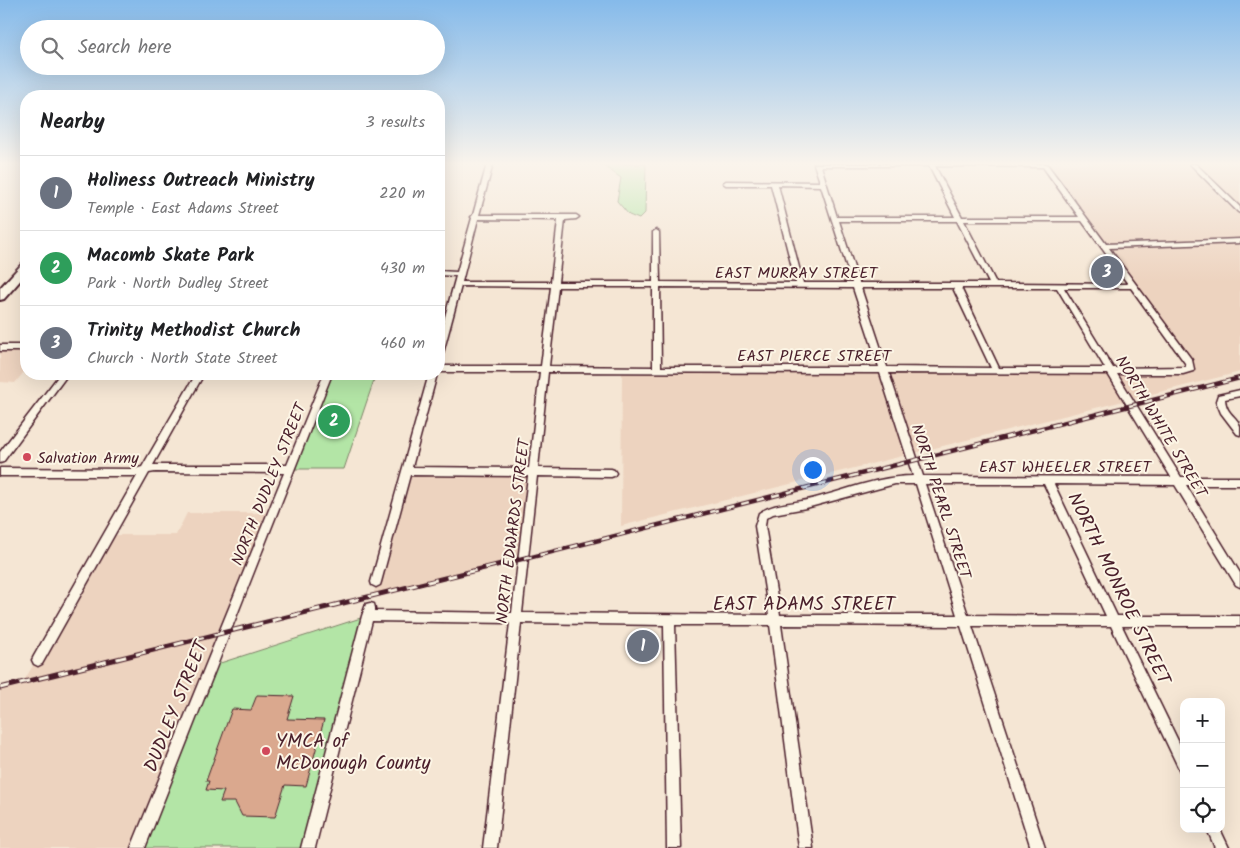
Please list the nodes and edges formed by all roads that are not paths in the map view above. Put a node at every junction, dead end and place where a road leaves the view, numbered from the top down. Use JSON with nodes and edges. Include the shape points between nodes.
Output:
{"nodes":[{"id":1,"x":478,"y":204,"type":"edge"},
{"id":2,"x":779,"y":204,"type":"edge"},
{"id":3,"x":830,"y":204,"type":"edge"},
{"id":4,"x":952,"y":204,"type":"edge"},
{"id":5,"x":1074,"y":204,"type":"edge"},
{"id":6,"x":474,"y":217,"type":"junction"},
{"id":7,"x":576,"y":217,"type":"dead end"},
{"id":8,"x":562,"y":218,"type":"junction"},
{"id":9,"x":835,"y":219,"type":"junction"},
{"id":10,"x":960,"y":219,"type":"junction"},
{"id":11,"x":1085,"y":219,"type":"junction"},
{"id":12,"x":656,"y":232,"type":"dead end"},
{"id":13,"x":1240,"y":241,"type":"edge"},
{"id":14,"x":1106,"y":246,"type":"junction"},
{"id":15,"x":445,"y":273,"type":"edge"},
{"id":16,"x":20,"y":274,"type":"edge"},
{"id":17,"x":460,"y":274,"type":"junction"},
{"id":18,"x":457,"y":284,"type":"junction"},
{"id":19,"x":555,"y":284,"type":"junction"},
{"id":20,"x":800,"y":285,"type":"junction"},
{"id":21,"x":656,"y":286,"type":"junction"},
{"id":22,"x":857,"y":286,"type":"junction"},
{"id":23,"x":956,"y":286,"type":"junction"},
{"id":24,"x":994,"y":286,"type":"junction"},
{"id":25,"x":1059,"y":286,"type":"junction"},
{"id":26,"x":1134,"y":286,"type":"junction"},
{"id":27,"x":0,"y":296,"type":"edge"},
{"id":28,"x":445,"y":330,"type":"edge"},
{"id":29,"x":0,"y":348,"type":"edge"},
{"id":30,"x":20,"y":348,"type":"edge"},
{"id":31,"x":445,"y":369,"type":"edge"},
{"id":32,"x":546,"y":370,"type":"junction"},
{"id":33,"x":657,"y":370,"type":"junction"},
{"id":34,"x":884,"y":370,"type":"junction"},
{"id":35,"x":997,"y":371,"type":"junction"},
{"id":36,"x":1111,"y":371,"type":"junction"},
{"id":37,"x":59,"y":380,"type":"edge"},
{"id":38,"x":197,"y":380,"type":"edge"},
{"id":39,"x":326,"y":380,"type":"edge"},
{"id":40,"x":431,"y":380,"type":"edge"},
{"id":41,"x":1240,"y":393,"type":"edge"},
{"id":42,"x":1240,"y":432,"type":"edge"},
{"id":43,"x":0,"y":459,"type":"edge"},
{"id":44,"x":290,"y":469,"type":"junction"},
{"id":45,"x":144,"y":471,"type":"junction"},
{"id":46,"x":406,"y":471,"type":"junction"},
{"id":47,"x":0,"y":472,"type":"edge"},
{"id":48,"x":534,"y":473,"type":"junction"},
{"id":49,"x":611,"y":473,"type":"dead end"},
{"id":50,"x":920,"y":480,"type":"junction"},
{"id":51,"x":1047,"y":480,"type":"junction"},
{"id":52,"x":1178,"y":481,"type":"junction"},
{"id":53,"x":1240,"y":481,"type":"edge"},
{"id":54,"x":246,"y":578,"type":"joint"},
{"id":55,"x":376,"y":582,"type":"dead end"},
{"id":56,"x":1240,"y":582,"type":"edge"},
{"id":57,"x":368,"y":612,"type":"joint"},
{"id":58,"x":517,"y":618,"type":"junction"},
{"id":59,"x":669,"y":620,"type":"junction"},
{"id":60,"x":775,"y":620,"type":"junction"},
{"id":61,"x":964,"y":621,"type":"junction"},
{"id":62,"x":1240,"y":621,"type":"edge"},
{"id":63,"x":1116,"y":622,"type":"junction"},
{"id":64,"x":38,"y":660,"type":"dead end"},
{"id":65,"x":1180,"y":758,"type":"edge"},
{"id":66,"x":1215,"y":833,"type":"edge"},
{"id":67,"x":138,"y":848,"type":"edge"},
{"id":68,"x":308,"y":848,"type":"edge"},
{"id":69,"x":490,"y":848,"type":"edge"},
{"id":70,"x":674,"y":848,"type":"edge"},
{"id":71,"x":806,"y":848,"type":"edge"},
{"id":72,"x":1038,"y":848,"type":"edge"},
{"id":73,"x":1222,"y":848,"type":"edge"}],
"edges":[{"from":1,"to":6,"type":"street"},
{"from":2,"to":20,"type":"street"},
{"from":3,"to":9,"type":"street","name":"NORTH PEARL STREET"},
{"from":4,"to":10,"type":"street"},
{"from":5,"to":11,"type":"street"},
{"from":6,"to":8,"type":"street"},
{"from":6,"to":17,"type":"street"},
{"from":7,"to":8,"type":"street"},
{"from":8,"to":19,"type":"street","name":"NORTH EDWARDS STREET"},
{"from":9,"to":10,"type":"street"},
{"from":9,"to":22,"type":"street","name":"NORTH PEARL STREET"},
{"from":10,"to":11,"type":"street"},
{"from":10,"to":24,"type":"street"},
{"from":11,"to":14,"type":"street"},
{"from":12,"to":21,"type":"street"},
{"from":13,"to":14,"type":"street"},
{"from":14,"to":26,"type":"street"},
{"from":15,"to":17,"type":"street"},
{"from":16,"to":27,"type":"highway"},
{"from":17,"to":18,"type":"street"},
{"from":18,"to":19,"type":"street","name":"EAST MURRAY STREET"},
{"from":18,"to":28,"type":"street"},
{"from":19,"to":21,"type":"street","name":"EAST MURRAY STREET"},
{"from":19,"to":32,"type":"street","name":"NORTH EDWARDS STREET"},
{"from":20,"to":21,"type":"street","name":"EAST MURRAY STREET"},
{"from":20,"to":22,"type":"street","name":"EAST MURRAY STREET"},
{"from":21,"to":33,"type":"street"},
{"from":22,"to":23,"type":"street","name":"EAST MURRAY STREET"},
{"from":22,"to":34,"type":"street","name":"NORTH PEARL STREET"},
{"from":23,"to":24,"type":"street","name":"EAST MURRAY STREET"},
{"from":23,"to":35,"type":"street"},
{"from":24,"to":25,"type":"street","name":"EAST MURRAY STREET"},
{"from":25,"to":26,"type":"street","name":"EAST MURRAY STREET"},
{"from":25,"to":36,"type":"street","name":"NORTH WHITE STREET"},
{"from":26,"to":36,"type":"street","name":"EAST PIERCE STREET","via":[[1189,362],[1190,369]]},
{"from":29,"to":30,"type":"street"},
{"from":31,"to":32,"type":"street","name":"EAST PIERCE STREET"},
{"from":32,"to":33,"type":"street","name":"EAST PIERCE STREET"},
{"from":32,"to":48,"type":"street","name":"NORTH EDWARDS STREET"},
{"from":33,"to":34,"type":"street","name":"EAST PIERCE STREET"},
{"from":34,"to":35,"type":"street","name":"EAST PIERCE STREET"},
{"from":34,"to":50,"type":"street","name":"NORTH PEARL STREET"},
{"from":35,"to":36,"type":"street","name":"EAST PIERCE STREET"},
{"from":36,"to":52,"type":"street","name":"NORTH WHITE STREET"},
{"from":37,"to":43,"type":"street"},
{"from":38,"to":45,"type":"street"},
{"from":39,"to":44,"type":"street","name":"NORTH DUDLEY STREET"},
{"from":40,"to":46,"type":"street"},
{"from":41,"to":42,"type":"street","via":[[1221,397],[1220,402]]},
{"from":44,"to":45,"type":"street","via":[[155,468]]},
{"from":44,"to":54,"type":"street","name":"NORTH DUDLEY STREET"},
{"from":45,"to":47,"type":"street"},
{"from":45,"to":64,"type":"street"},
{"from":46,"to":48,"type":"street"},
{"from":46,"to":55,"type":"street"},
{"from":48,"to":49,"type":"street"},
{"from":48,"to":58,"type":"street","name":"NORTH EDWARDS STREET"},
{"from":50,"to":51,"type":"street","name":"EAST WHEELER STREET"},
{"from":50,"to":60,"type":"street","name":"EAST WHEELER STREET","via":[[887,482],[764,514],[760,526]]},
{"from":50,"to":61,"type":"street","name":"NORTH PEARL STREET"},
{"from":51,"to":52,"type":"street","name":"EAST WHEELER STREET"},
{"from":51,"to":63,"type":"street","name":"NORTH MONROE STREET"},
{"from":52,"to":53,"type":"street","name":"EAST WHEELER STREET"},
{"from":52,"to":56,"type":"street","name":"NORTH WHITE STREET"},
{"from":54,"to":67,"type":"street","name":"DUDLEY STREET"},
{"from":57,"to":58,"type":"street","name":"EAST ADAMS STREET"},
{"from":57,"to":68,"type":"street"},
{"from":58,"to":59,"type":"street","name":"EAST ADAMS STREET"},
{"from":58,"to":69,"type":"street","name":"NORTH EDWARDS STREET"},
{"from":59,"to":60,"type":"street","name":"EAST ADAMS STREET"},
{"from":59,"to":70,"type":"street"},
{"from":60,"to":61,"type":"street","name":"EAST ADAMS STREET"},
{"from":60,"to":71,"type":"street"},
{"from":61,"to":63,"type":"street","name":"EAST ADAMS STREET"},
{"from":61,"to":72,"type":"street","name":"NORTH PEARL STREET"},
{"from":62,"to":63,"type":"street","name":"EAST ADAMS STREET"},
{"from":63,"to":65,"type":"street","name":"NORTH MONROE STREET"},
{"from":66,"to":73,"type":"street"}]}
